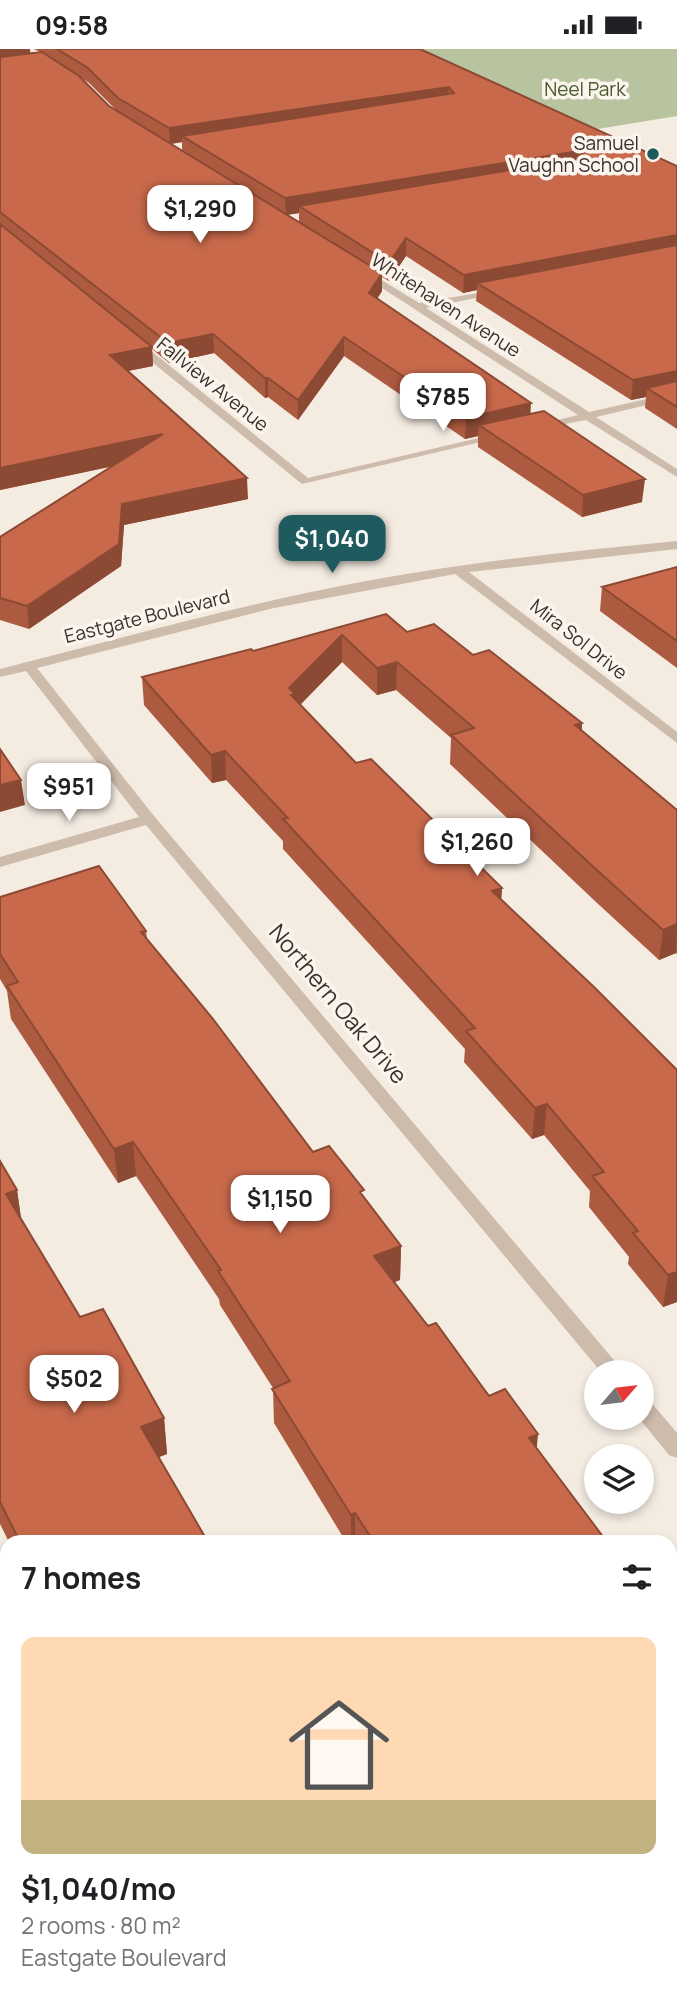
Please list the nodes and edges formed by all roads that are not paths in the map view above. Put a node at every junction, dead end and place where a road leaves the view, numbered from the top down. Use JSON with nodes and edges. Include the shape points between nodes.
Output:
{"nodes":[{"id":1,"x":350,"y":264,"type":"edge"},
{"id":2,"x":512,"y":288,"type":"edge"},
{"id":3,"x":416,"y":307,"type":"junction"},
{"id":4,"x":127,"y":336,"type":"edge"},
{"id":5,"x":677,"y":395,"type":"edge"},
{"id":6,"x":587,"y":416,"type":"junction"},
{"id":7,"x":520,"y":432,"type":"edge"},
{"id":8,"x":506,"y":435,"type":"edge"},
{"id":9,"x":677,"y":474,"type":"edge"},
{"id":10,"x":677,"y":545,"type":"edge"},
{"id":11,"x":457,"y":570,"type":"junction"},
{"id":12,"x":29,"y":666,"type":"junction"},
{"id":13,"x":0,"y":673,"type":"edge"},
{"id":14,"x":677,"y":739,"type":"edge"},
{"id":15,"x":149,"y":819,"type":"junction"},
{"id":16,"x":0,"y":862,"type":"edge"},
{"id":17,"x":603,"y":1360,"type":"edge"},
{"id":18,"x":654,"y":1421,"type":"edge"},
{"id":19,"x":677,"y":1449,"type":"edge"}],
"edges":[{"from":1,"to":3,"type":"street","name":"Whitehaven Avenue"},
{"from":2,"to":3,"type":"street"},
{"from":3,"to":6,"type":"street","name":"Whitehaven Avenue"},
{"from":4,"to":8,"type":"street","name":"Fallview Avenue","via":[[306,482]]},
{"from":5,"to":6,"type":"street"},
{"from":6,"to":7,"type":"street"},
{"from":6,"to":9,"type":"street","name":"Whitehaven Avenue"},
{"from":10,"to":11,"type":"street","name":"Eastgate Boulevard"},
{"from":11,"to":12,"type":"street","name":"Eastgate Boulevard","via":[[279,603]]},
{"from":11,"to":14,"type":"street","name":"Mira Sol Drive"},
{"from":12,"to":13,"type":"street","name":"Eastgate Boulevard"},
{"from":12,"to":15,"type":"street","name":"Northern Oak Drive"},
{"from":15,"to":16,"type":"street"},
{"from":15,"to":17,"type":"street","name":"Northern Oak Drive"},
{"from":18,"to":19,"type":"street"}]}
